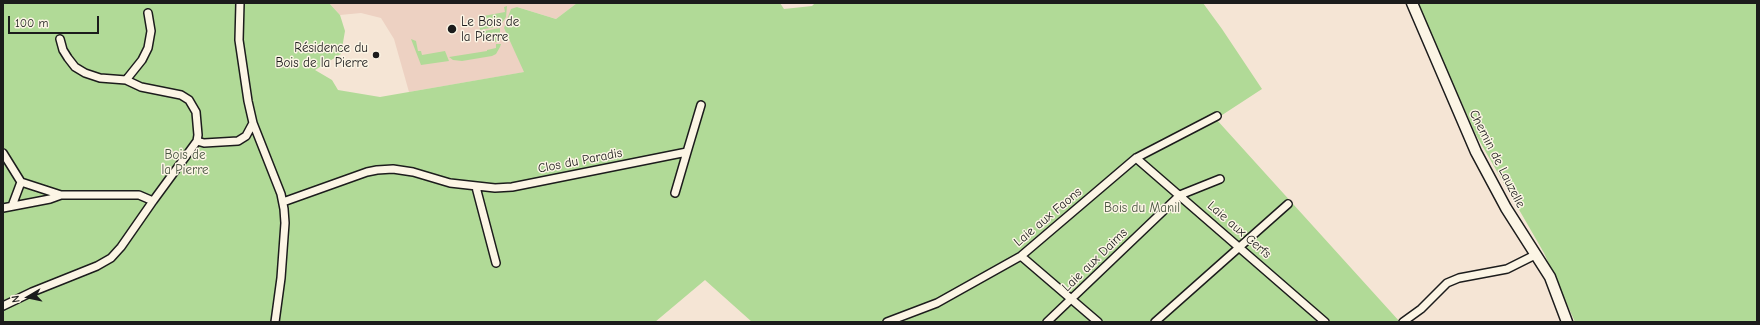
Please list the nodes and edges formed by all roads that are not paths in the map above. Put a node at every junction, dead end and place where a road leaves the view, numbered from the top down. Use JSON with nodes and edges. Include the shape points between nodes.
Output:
{"nodes":[{"id":1,"x":240,"y":3,"type":"edge"},
{"id":2,"x":1412,"y":3,"type":"edge"},
{"id":3,"x":148,"y":14,"type":"dead end"},
{"id":4,"x":60,"y":39,"type":"dead end"},
{"id":5,"x":126,"y":80,"type":"junction"},
{"id":6,"x":701,"y":105,"type":"dead end"},
{"id":7,"x":1217,"y":116,"type":"dead end"},
{"id":8,"x":253,"y":123,"type":"junction"},
{"id":9,"x":197,"y":141,"type":"junction"},
{"id":10,"x":687,"y":152,"type":"junction"},
{"id":11,"x":3,"y":153,"type":"edge"},
{"id":12,"x":1136,"y":158,"type":"junction"},
{"id":13,"x":1220,"y":179,"type":"dead end"},
{"id":14,"x":21,"y":182,"type":"junction"},
{"id":15,"x":476,"y":187,"type":"junction"},
{"id":16,"x":676,"y":193,"type":"dead end"},
{"id":17,"x":61,"y":195,"type":"junction"},
{"id":18,"x":1180,"y":195,"type":"junction"},
{"id":19,"x":153,"y":201,"type":"junction"},
{"id":20,"x":283,"y":202,"type":"junction"},
{"id":21,"x":1288,"y":204,"type":"dead end"},
{"id":22,"x":12,"y":206,"type":"junction"},
{"id":23,"x":3,"y":208,"type":"edge"},
{"id":24,"x":1239,"y":246,"type":"junction"},
{"id":25,"x":1535,"y":254,"type":"junction"},
{"id":26,"x":1021,"y":256,"type":"junction"},
{"id":27,"x":496,"y":263,"type":"dead end"},
{"id":28,"x":1072,"y":299,"type":"junction"},
{"id":29,"x":3,"y":306,"type":"edge"},
{"id":30,"x":276,"y":322,"type":"edge"},
{"id":31,"x":887,"y":322,"type":"edge"},
{"id":32,"x":1047,"y":322,"type":"edge"},
{"id":33,"x":1098,"y":322,"type":"edge"},
{"id":34,"x":1155,"y":322,"type":"edge"},
{"id":35,"x":1325,"y":322,"type":"edge"},
{"id":36,"x":1403,"y":322,"type":"edge"},
{"id":37,"x":1567,"y":322,"type":"edge"}],
"edges":[{"from":1,"to":8,"type":"street","via":[[241,54]]},
{"from":2,"to":25,"type":"street","name":"Chemin de Lauzelle","via":[[1476,152],[1503,203]]},
{"from":3,"to":5,"type":"street","via":[[151,31],[148,48]]},
{"from":4,"to":5,"type":"street","via":[[68,58],[82,72],[95,77]]},
{"from":5,"to":9,"type":"street","via":[[141,87],[179,94],[189,100],[196,112]]},
{"from":6,"to":10,"type":"street"},
{"from":7,"to":12,"type":"street","name":"Laie aux Faons"},
{"from":8,"to":9,"type":"street","via":[[246,136],[238,141]]},
{"from":8,"to":20,"type":"street"},
{"from":9,"to":19,"type":"street"},
{"from":10,"to":15,"type":"street","name":"Clos du Paradis","via":[[512,187]]},
{"from":10,"to":16,"type":"street"},
{"from":11,"to":14,"type":"street"},
{"from":12,"to":18,"type":"street","name":"Laie aux Cerfs"},
{"from":12,"to":26,"type":"street","name":"Laie aux Faons"},
{"from":13,"to":18,"type":"street","name":"Laie aux Daims"},
{"from":14,"to":17,"type":"street"},
{"from":14,"to":22,"type":"street"},
{"from":15,"to":20,"type":"street","name":"Clos du Paradis","via":[[450,183],[413,172],[377,170]]},
{"from":15,"to":27,"type":"street"},
{"from":17,"to":19,"type":"street","via":[[140,195]]},
{"from":17,"to":22,"type":"street"},
{"from":18,"to":24,"type":"street","name":"Laie aux Cerfs"},
{"from":18,"to":28,"type":"street","name":"Laie aux Daims"},
{"from":19,"to":29,"type":"street","via":[[111,258]]},
{"from":20,"to":30,"type":"street","via":[[285,223]]},
{"from":21,"to":24,"type":"street"},
{"from":22,"to":23,"type":"street"},
{"from":24,"to":34,"type":"street"},
{"from":24,"to":35,"type":"street","name":"Laie aux Cerfs"},
{"from":25,"to":36,"type":"street","via":[[1507,269],[1459,278],[1447,283]]},
{"from":25,"to":37,"type":"street","name":"Chemin de Lauzelle","via":[[1555,287]]},
{"from":26,"to":28,"type":"street"},
{"from":26,"to":31,"type":"street","name":"Laie aux Faons","via":[[937,303]]},
{"from":28,"to":32,"type":"street","name":"Laie aux Daims"},
{"from":28,"to":33,"type":"street"}]}
